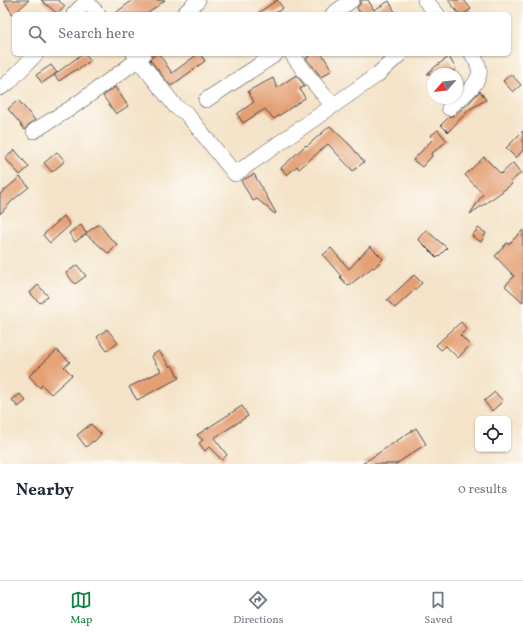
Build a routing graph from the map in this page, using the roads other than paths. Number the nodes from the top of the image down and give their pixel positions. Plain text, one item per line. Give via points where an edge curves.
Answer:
1 (86, 0) edge
2 (198, 0) edge
3 (352, 0) edge
4 (425, 0) edge
5 (76, 12) edge
6 (96, 12) edge
7 (186, 12) edge
8 (336, 12) edge
9 (435, 12) edge
10 (34, 56) edge
11 (139, 56) edge
12 (273, 56) edge
13 (293, 56) edge
14 (398, 56) edge
15 (473, 56) edge
16 (0, 88) edge
17 (206, 100) dead end
18 (332, 105) junction
19 (449, 108) dead end
20 (34, 131) dead end

1 - 5 street
1 - 6 street
2 - 7 street
3 - 8 street
4 - 9 street
10 - 16 street
11 - 18 street via 176,107 186,113 235,174
11 - 20 street via 71,108
12 - 17 street
13 - 18 street
14 - 18 street via 377,75
15 - 19 street via 479,74 474,84

